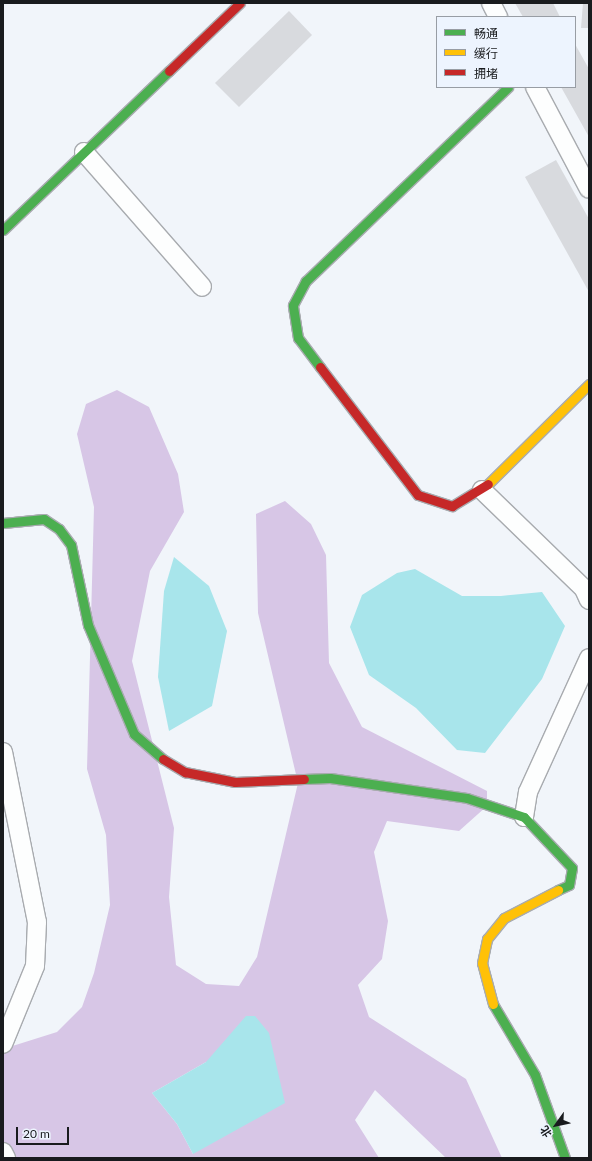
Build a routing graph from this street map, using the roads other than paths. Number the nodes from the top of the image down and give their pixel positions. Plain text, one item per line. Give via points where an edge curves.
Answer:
1 (240, 3) edge
2 (491, 3) edge
3 (498, 16) edge
4 (507, 88) edge
5 (536, 88) edge
6 (84, 152) junction
7 (589, 189) edge
8 (3, 230) edge
9 (202, 287) dead end
10 (589, 384) edge
11 (482, 490) junction
12 (3, 523) edge
13 (589, 600) edge
14 (589, 658) edge
15 (3, 752) edge
16 (524, 817) junction
17 (3, 1044) edge
18 (3, 1152) edge
19 (6, 1158) edge
20 (565, 1158) edge

1 - 6 street
2 - 3 street
4 - 11 street via 306,281 293,305 298,338 418,495 452,506
5 - 7 street
6 - 8 street
6 - 9 street
10 - 11 street
11 - 13 street via 584,589
12 - 16 street via 44,519 59,529 71,545 88,625 134,734 156,755 185,772 235,782 330,778 468,798
14 - 16 street via 528,792
15 - 17 street via 37,922 35,966
16 - 20 street via 572,868 569,885 504,918 487,939 482,963 493,1003 535,1075
18 - 19 street

